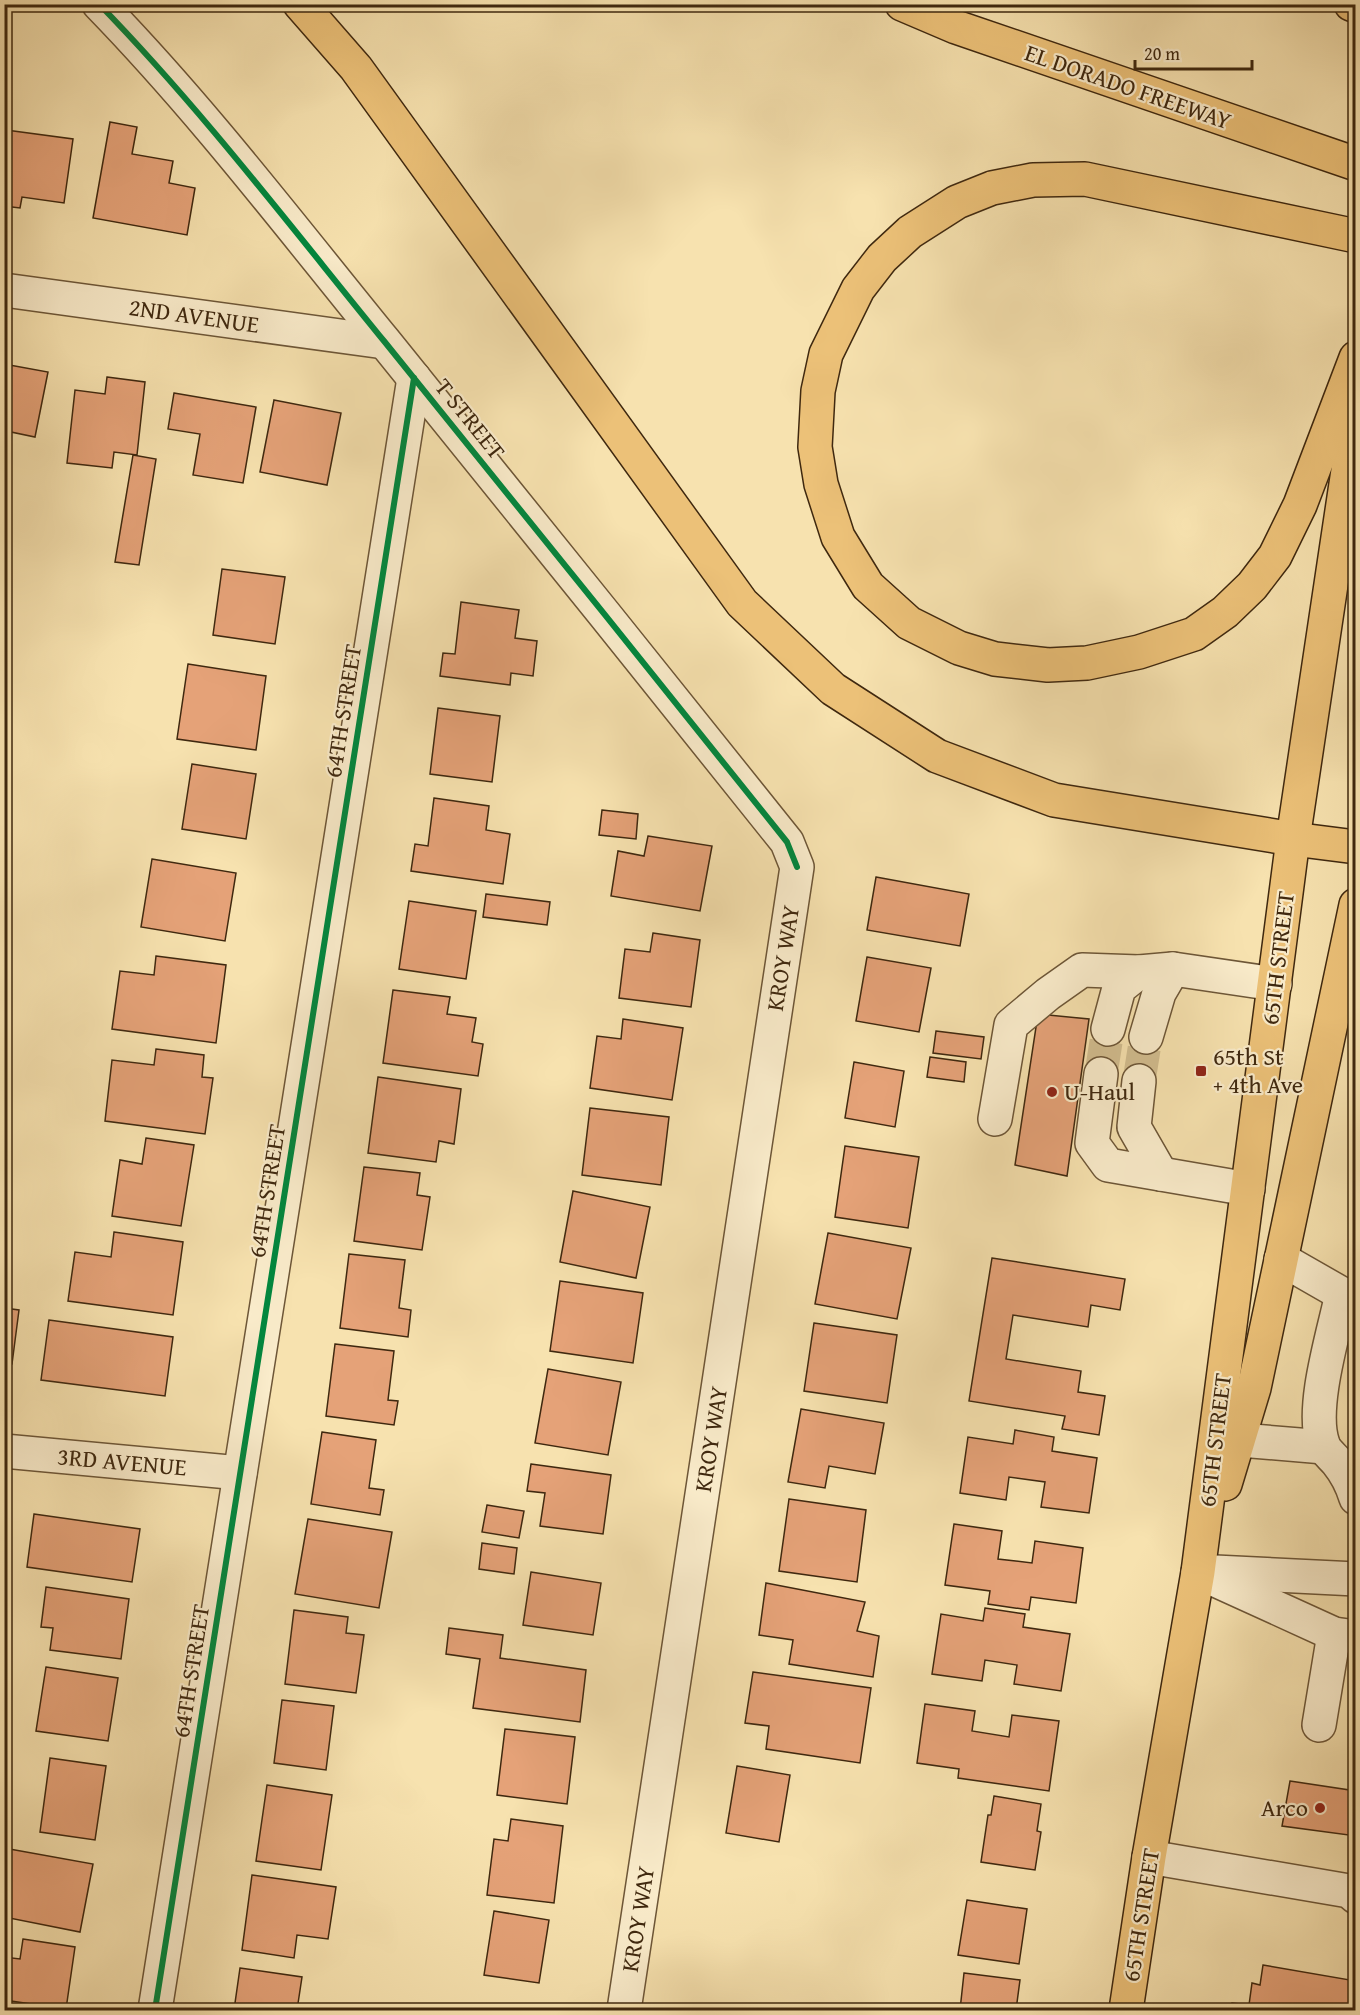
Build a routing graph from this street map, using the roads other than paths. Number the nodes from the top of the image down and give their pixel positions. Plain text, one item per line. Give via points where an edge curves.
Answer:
1 (99, 4) edge
2 (300, 4) edge
3 (902, 4) edge
4 (1351, 4) edge
5 (1356, 6) edge
6 (1356, 164) edge
7 (1356, 236) edge
8 (4, 290) edge
9 (384, 342) junction
10 (1356, 358) edge
11 (414, 378) junction
12 (1356, 417) edge
13 (1293, 839) junction
14 (1356, 847) edge
15 (796, 867) joint
16 (1356, 905) edge
17 (1173, 969) junction
18 (1139, 972) junction
19 (1275, 984) junction
20 (1108, 1029) tunnel mouth
21 (1146, 1037) tunnel mouth
22 (1101, 1074) tunnel mouth
23 (1139, 1081) tunnel mouth
24 (995, 1119) dead end
25 (1161, 1174) junction
26 (1248, 1189) junction
27 (1281, 1259) junction
28 (1349, 1298) edge
29 (1227, 1439) junction
30 (1324, 1447) junction
31 (4, 1451) edge
32 (240, 1473) junction
33 (1356, 1498) edge
34 (1354, 1569) edge
35 (1198, 1572) junction
36 (1345, 1636) edge
37 (1319, 1725) dead end
38 (1149, 1857) junction
39 (1356, 1897) edge
40 (155, 2010) edge
41 (624, 2010) edge
42 (1126, 2010) edge

1 - 9 street, T STREET via 223,142
2 - 13 main road via 356,68 742,603 833,689 937,756 1054,800
3 - 6 main road, EL DORADO FREEWAY via 956,27
4 - 5 main road
7 - 10 main road via 1084,179 1033,180 992,188 957,202 910,232 882,258 858,289 826,354 818,391 815,447 821,484 838,537 868,586 909,623 959,648 995,659 1048,665 1087,663 1139,652 1194,634 1225,612 1275,556 1300,505
8 - 9 street, 2ND AVENUE
9 - 11 street, T STREET
11 - 15 street, T STREET via 787,842
11 - 32 street, 64TH STREET
12 - 13 main road, 65TH STREET
13 - 14 main road
13 - 19 main road, 65TH STREET
15 - 41 street, KROY WAY
16 - 27 main road, 65TH STREET
17 - 18 street
17 - 19 street
17 - 21 street via 1158,993
18 - 20 street via 1119,988
18 - 24 street via 1082,970 1011,1025
19 - 26 main road, 65TH STREET
22 - 25 street via 1092,1143 1108,1165
23 - 25 street via 1134,1127
25 - 26 street
26 - 29 main road, 65TH STREET
27 - 28 street
27 - 29 main road, 65TH STREET via 1254,1388
28 - 30 street via 1320,1395 1318,1430
29 - 30 street
29 - 35 main road, 65TH STREET
30 - 33 street via 1352,1484
31 - 32 street, 3RD AVENUE
32 - 40 street, 64TH STREET
34 - 35 street
35 - 36 street
35 - 38 main road, 65TH STREET
36 - 37 street
38 - 39 street via 1349,1891
38 - 42 main road, 65TH STREET

